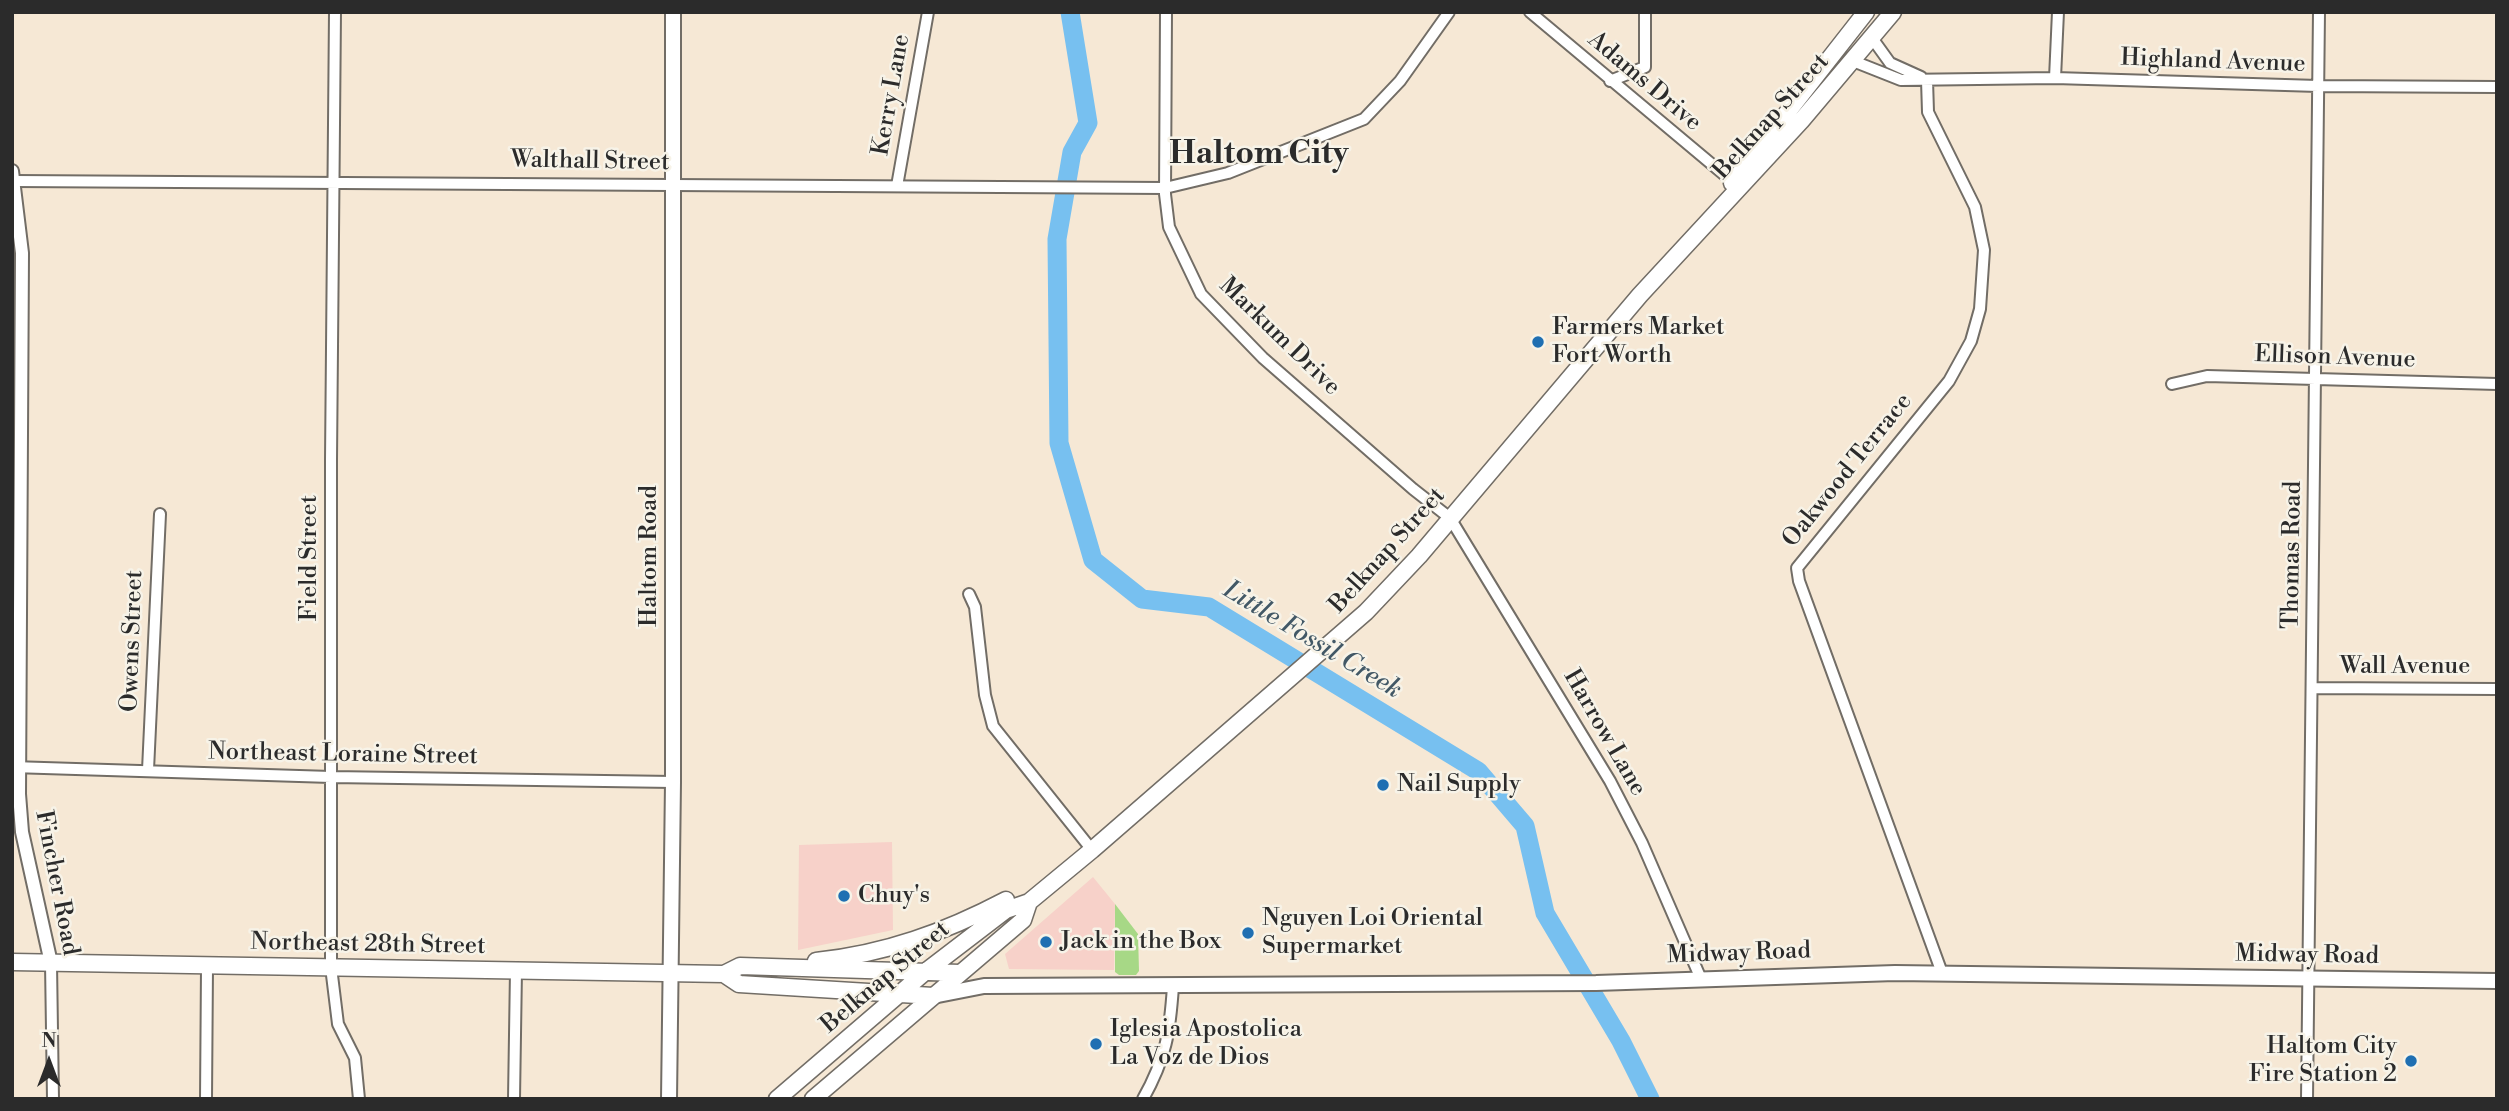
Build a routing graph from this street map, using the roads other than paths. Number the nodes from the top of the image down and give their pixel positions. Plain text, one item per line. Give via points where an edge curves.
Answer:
1 (335, 12) edge
2 (673, 12) edge
3 (928, 12) edge
4 (1166, 12) edge
5 (1449, 12) edge
6 (1530, 12) edge
7 (1645, 12) edge
8 (1866, 12) edge
9 (1893, 12) edge
10 (2058, 12) edge
11 (2319, 12) edge
12 (1872, 38) junction
13 (1853, 61) junction
14 (2055, 78) junction
15 (1610, 80) junction
16 (1927, 80) junction
17 (2318, 86) junction
18 (2497, 87) edge
19 (13, 176) edge
20 (1732, 182) junction
21 (334, 184) junction
22 (671, 184) junction
23 (897, 186) junction
24 (1165, 188) junction
25 (1681, 249) junction
26 (17, 253) edge
27 (2316, 380) junction
28 (2172, 384) dead end
29 (2497, 384) edge
30 (16, 385) edge
31 (160, 514) dead end
32 (16, 518) edge
33 (1450, 518) junction
34 (969, 594) dead end
35 (2312, 688) junction
36 (2497, 689) edge
37 (15, 767) edge
38 (148, 770) junction
39 (331, 777) junction
40 (673, 782) junction
41 (1093, 850) junction
42 (1063, 874) junction
43 (1029, 902) junction
44 (12, 962) edge
45 (51, 963) junction
46 (207, 967) junction
47 (331, 967) junction
48 (757, 967) junction
49 (516, 970) junction
50 (834, 970) junction
51 (671, 971) junction
52 (925, 972) junction
53 (960, 973) junction
54 (1942, 973) junction
55 (724, 974) junction
56 (2306, 978) junction
57 (1701, 979) junction
58 (2497, 981) edge
59 (984, 986) junction
60 (1173, 986) junction
61 (832, 990) junction
62 (850, 991) junction
63 (900, 994) junction
64 (933, 996) junction
65 (872, 1018) junction
66 (53, 1099) edge
67 (206, 1099) edge
68 (359, 1099) edge
69 (514, 1099) edge
70 (669, 1099) edge
71 (777, 1099) edge
72 (813, 1099) edge
73 (1143, 1099) edge
74 (2307, 1099) edge

1 - 21 street, Field Street
2 - 22 main road, Haltom Road
3 - 23 street, Kerry Lane
4 - 24 street, Markum Drive
5 - 24 street, Walthall Street via 1400,81 1364,119 1228,173
6 - 15 street, Adams Drive
7 - 15 street via 1645,67
8 - 20 main road, Belknap Street
9 - 12 main road, Belknap Street
10 - 14 street
11 - 17 street, Thomas Road
12 - 13 main road, Belknap Street
12 - 16 street via 1890,63
13 - 16 street via 1901,80
13 - 25 main road, Belknap Street
14 - 16 street, Highland Avenue
14 - 17 street, Highland Avenue
15 - 20 street, Adams Drive
16 - 54 street, Oakwood Terrace via 1928,113 1975,207 1984,250 1980,309 1971,341 1949,381 1797,568 1847,719
17 - 18 street, Highland Avenue
17 - 27 street, Thomas Road
19 - 21 street, Walthall Street
19 - 26 street, Fincher Road
20 - 25 main road, Belknap Street
21 - 22 street, Walthall Street
21 - 39 street, Field Street
22 - 23 street, Walthall Street
22 - 40 main road, Haltom Road
23 - 24 street, Walthall Street
24 - 33 street, Markum Drive via 1169,227 1201,294 1263,358
25 - 33 main road, Belknap Street
26 - 30 street, Fincher Road
27 - 28 street, Ellison Avenue via 2207,376
27 - 29 street, Ellison Avenue
27 - 35 street, Thomas Road
30 - 32 street, Fincher Road
31 - 38 street, Owens Street
32 - 37 street, Fincher Road
33 - 41 main road, Belknap Street via 1330,646
33 - 57 street, Harrow Lane via 1609,781 1642,843
34 - 41 street via 975,607 993,726
35 - 36 street, Wall Avenue
35 - 56 street, Thomas Road
37 - 38 street, Northeast Loraine Street
37 - 45 street, Fincher Road via 22,832
38 - 39 street, Northeast Loraine Street
39 - 40 street, Northeast Loraine Street
39 - 47 street, Field Street
40 - 51 main road, Haltom Road
41 - 42 main road, Belknap Street
42 - 43 main road, Belknap Street
42 - 48 main road via 904,944 844,958
43 - 52 main road, Belknap Street via 1006,909
43 - 53 main road, Belknap Street via 1023,920
44 - 45 main road, Northeast 28th Street
45 - 46 main road, Northeast 28th Street
45 - 66 street, Fincher Road
46 - 47 main road, Northeast 28th Street
46 - 67 street
47 - 49 main road, Northeast 28th Street
47 - 68 street, Field Street via 338,1024 355,1058
48 - 50 main road, Northeast 28th Street
48 - 55 main road, Northeast 28th Street via 740,966
49 - 51 main road, Northeast 28th Street
49 - 69 street
50 - 52 main road, Northeast 28th Street
50 - 61 main road
51 - 55 main road, Northeast 28th Street
51 - 70 main road, Haltom Road
52 - 53 main road, Northeast 28th Street
52 - 63 main road, Belknap Street
53 - 59 main road, Midway Road
53 - 64 main road, Belknap Street
54 - 56 main road, Midway Road
54 - 57 main road, Midway Road
55 - 61 main road, Northeast 28th Street via 739,984
56 - 58 main road, Midway Road
56 - 74 street, Thomas Road
57 - 60 main road, Midway Road
59 - 60 main road, Midway Road
59 - 64 main road, Midway Road
60 - 73 street via 1167,1045
61 - 62 main road, Northeast 28th Street
62 - 63 main road, Northeast 28th Street
62 - 65 main road via 872,1000
63 - 64 main road, Northeast 28th Street
63 - 65 main road, Belknap Street
64 - 72 main road, Belknap Street
65 - 71 main road, Belknap Street

